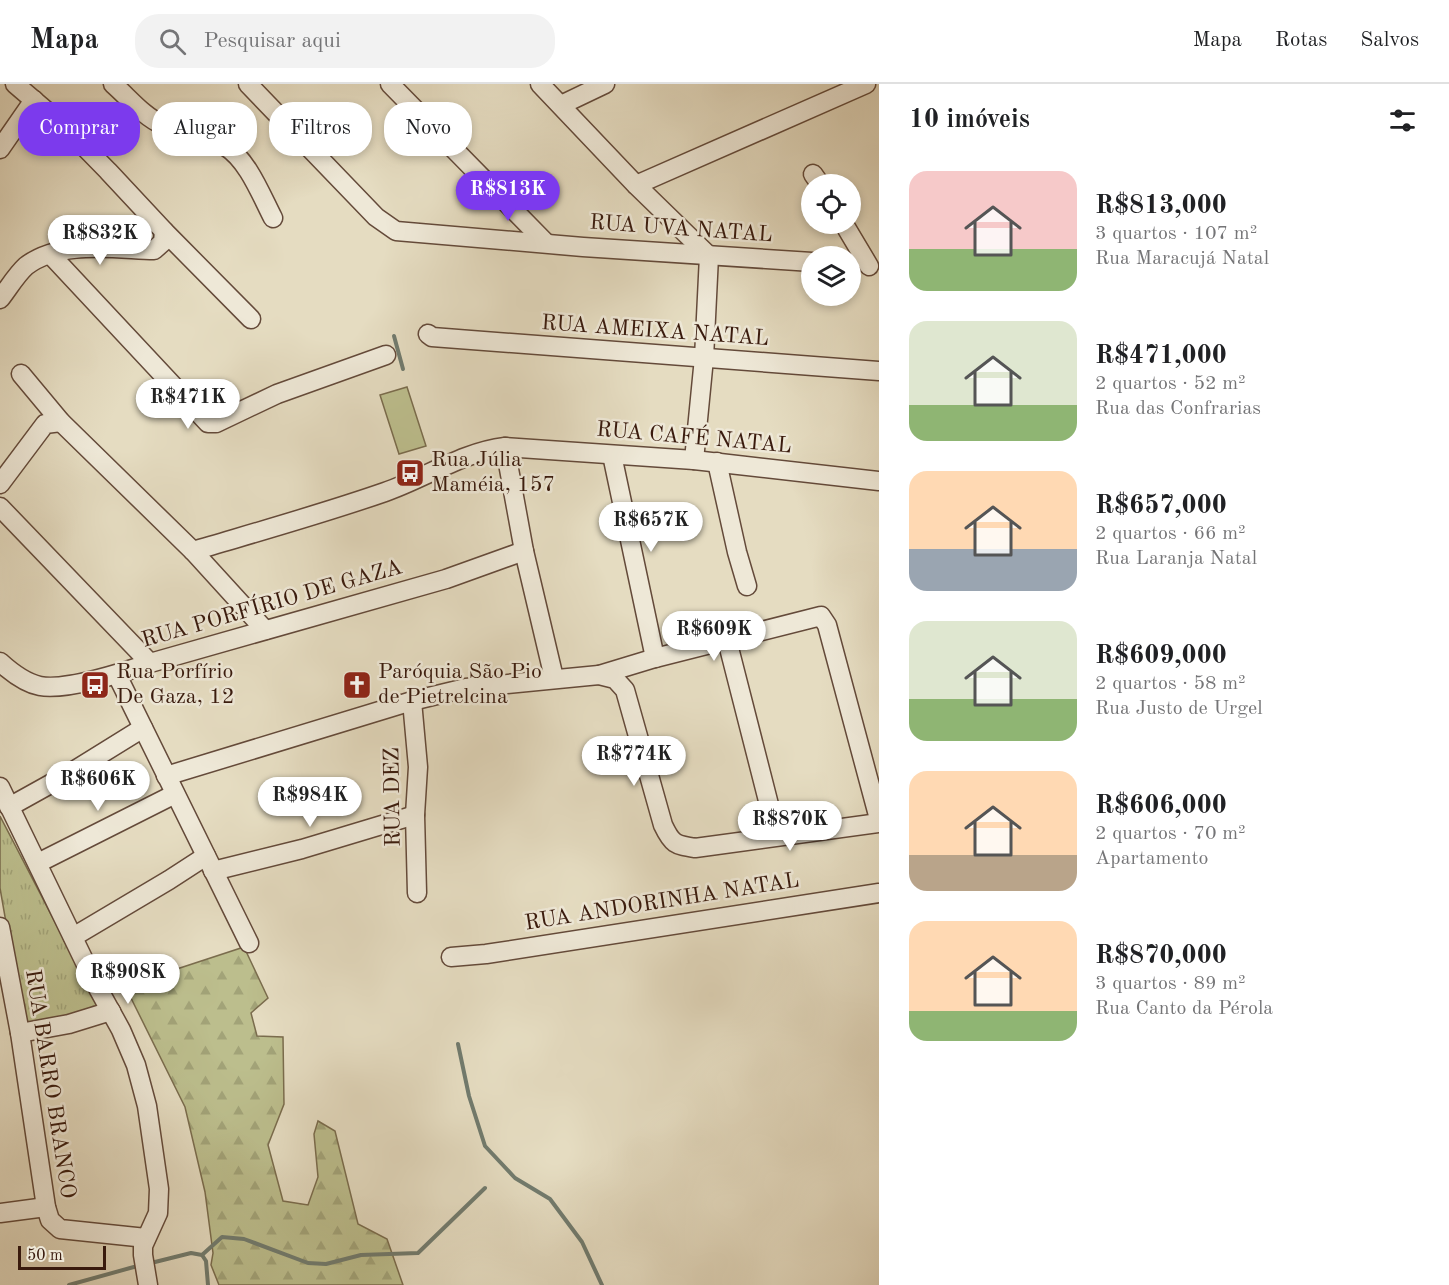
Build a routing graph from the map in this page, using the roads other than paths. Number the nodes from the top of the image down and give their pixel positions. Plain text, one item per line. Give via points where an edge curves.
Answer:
1 (115, 84) edge
2 (248, 84) edge
3 (390, 84) edge
4 (540, 84) edge
5 (605, 84) edge
6 (866, 84) edge
7 (24, 91) edge
8 (0, 93) edge
9 (561, 105) junction
10 (0, 149) edge
11 (636, 186) junction
12 (273, 218) dead end
13 (164, 231) junction
14 (849, 234) edge
15 (546, 243) junction
16 (51, 255) junction
17 (709, 256) junction
18 (801, 261) edge
19 (866, 266) edge
20 (0, 299) edge
21 (251, 319) dead end
22 (428, 334) dead end
23 (386, 355) dead end
24 (704, 358) junction
25 (879, 371) edge
26 (21, 374) dead end
27 (61, 422) junction
28 (505, 447) junction
29 (612, 455) junction
30 (694, 460) junction
31 (717, 462) junction
32 (879, 481) edge
33 (0, 484) edge
34 (0, 507) edge
35 (193, 551) junction
36 (524, 551) junction
37 (747, 586) dead end
38 (243, 608) junction
39 (265, 630) junction
40 (234, 639) junction
41 (726, 640) junction
42 (655, 658) junction
43 (0, 662) edge
44 (150, 663) junction
45 (117, 675) junction
46 (599, 675) junction
47 (554, 678) junction
48 (412, 701) junction
49 (143, 728) junction
50 (166, 776) junction
51 (0, 787) edge
52 (175, 794) junction
53 (9, 807) junction
54 (415, 815) junction
55 (879, 821) edge
56 (777, 836) junction
57 (38, 863) junction
58 (210, 864) junction
59 (417, 893) dead end
60 (879, 893) edge
61 (0, 927) edge
62 (73, 937) junction
63 (249, 943) dead end
64 (451, 957) dead end
65 (111, 1011) junction
66 (20, 1032) junction
67 (46, 1207) junction
68 (0, 1213) edge
69 (145, 1247) junction
70 (148, 1285) edge

1 - 12 street via 139,109 161,124 226,146 242,162
2 - 15 street, RUA UVA NATAL via 375,217 396,231
3 - 15 street
4 - 9 street
5 - 9 street
6 - 11 street
7 - 8 street
7 - 10 street
7 - 13 street via 64,126
9 - 11 street
11 - 17 street
13 - 16 street via 163,242 154,250 86,247
13 - 21 street
14 - 19 street
15 - 17 street, RUA UVA NATAL
16 - 20 street via 27,266
16 - 23 street via 208,423
17 - 18 street, RUA UVA NATAL
17 - 24 street
22 - 24 street, RUA AMEIXA NATAL
24 - 25 street, RUA AMEIXA NATAL
24 - 30 street
26 - 27 street
27 - 33 street via 45,424
27 - 35 street
28 - 29 street, RUA CAFÉ NATAL
28 - 35 street, RUA CAFÉ NATAL via 478,452 383,493
28 - 36 street
29 - 30 street, RUA CAFÉ NATAL
29 - 42 street
30 - 31 street, RUA CAFÉ NATAL
31 - 32 street, RUA CAFÉ NATAL
31 - 37 street
34 - 44 street
35 - 38 street
36 - 39 street, RUA PORFÍRIO DE GAZA via 446,579
36 - 47 street
38 - 39 street
38 - 40 street via 244,625
39 - 40 street, RUA PORFÍRIO DE GAZA
40 - 44 street, RUA PORFÍRIO DE GAZA
41 - 42 street
41 - 55 street via 818,616 823,618
41 - 56 street
42 - 46 street
43 - 45 street, RUA PORFÍRIO DE GAZA via 24,681 50,687
44 - 45 street, RUA PORFÍRIO DE GAZA
45 - 49 street
46 - 47 street
46 - 56 street via 615,680 625,690 670,839 695,848
47 - 48 street via 466,688
48 - 50 street
48 - 54 street, RUA DEZ via 418,767
49 - 50 street
49 - 53 street
50 - 52 street
51 - 53 street
52 - 57 street
52 - 58 street
53 - 57 street
54 - 58 street via 302,849
54 - 59 street, RUA DEZ
55 - 56 street
57 - 62 street
58 - 62 street via 169,880
58 - 63 street
60 - 64 street, RUA ANDORINHA NATAL
61 - 66 street, RUA BARRO BRANCO
62 - 65 street
65 - 66 street via 69,1024
65 - 69 street via 136,1065 147,1106 159,1189 158,1213
66 - 67 street, RUA BARRO BRANCO
67 - 68 street
67 - 69 street, RUA BARRO BRANCO via 50,1220 60,1229
69 - 70 street

